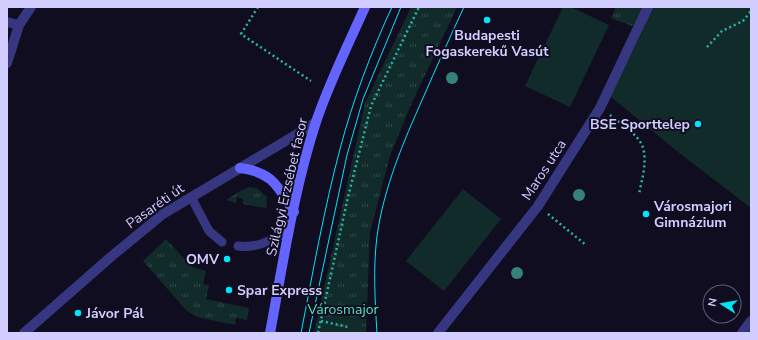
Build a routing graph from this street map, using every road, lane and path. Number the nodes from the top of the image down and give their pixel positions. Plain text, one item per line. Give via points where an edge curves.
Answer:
1 (31, 7) edge
2 (258, 7) edge
3 (365, 7) edge
4 (419, 7) edge
5 (648, 7) edge
6 (751, 11) edge
7 (7, 22) edge
8 (19, 25) junction
9 (707, 47) dead end
10 (7, 64) edge
11 (311, 81) dead end
12 (600, 108) junction
13 (316, 122) junction
14 (240, 168) junction
15 (639, 194) dead end
16 (191, 197) junction
17 (538, 206) junction
18 (294, 212) junction
19 (290, 230) junction
20 (222, 242) dead end
21 (586, 245) dead end
22 (238, 246) dead end
23 (320, 321) junction
24 (751, 321) edge
25 (348, 327) dead end
26 (24, 333) edge
27 (270, 333) edge
28 (318, 333) edge
29 (438, 333) edge
30 (742, 333) edge

1 - 8 street
2 - 11 path via 241,34
3 - 13 main road, Szilágyi Erzsébet fasor
4 - 23 path via 371,106
5 - 12 street, Maros utca
6 - 9 path via 743,21 722,32
7 - 8 street
8 - 10 street
12 - 15 path via 641,143 644,168
12 - 17 street, Maros utca
13 - 14 street, Pasaréti út
13 - 18 main road, Szilágyi Erzsébet fasor
14 - 16 street, Pasaréti út
14 - 18 main road via 266,175 276,184
16 - 20 lane via 209,231
16 - 26 street, Pasaréti út via 163,214 118,250
17 - 21 path
17 - 29 street, Maros utca
18 - 19 main road, Szilágyi Erzsébet fasor
19 - 22 lane via 266,243
19 - 27 main road, Szilágyi Erzsébet fasor
23 - 25 path
23 - 28 path
24 - 30 street

